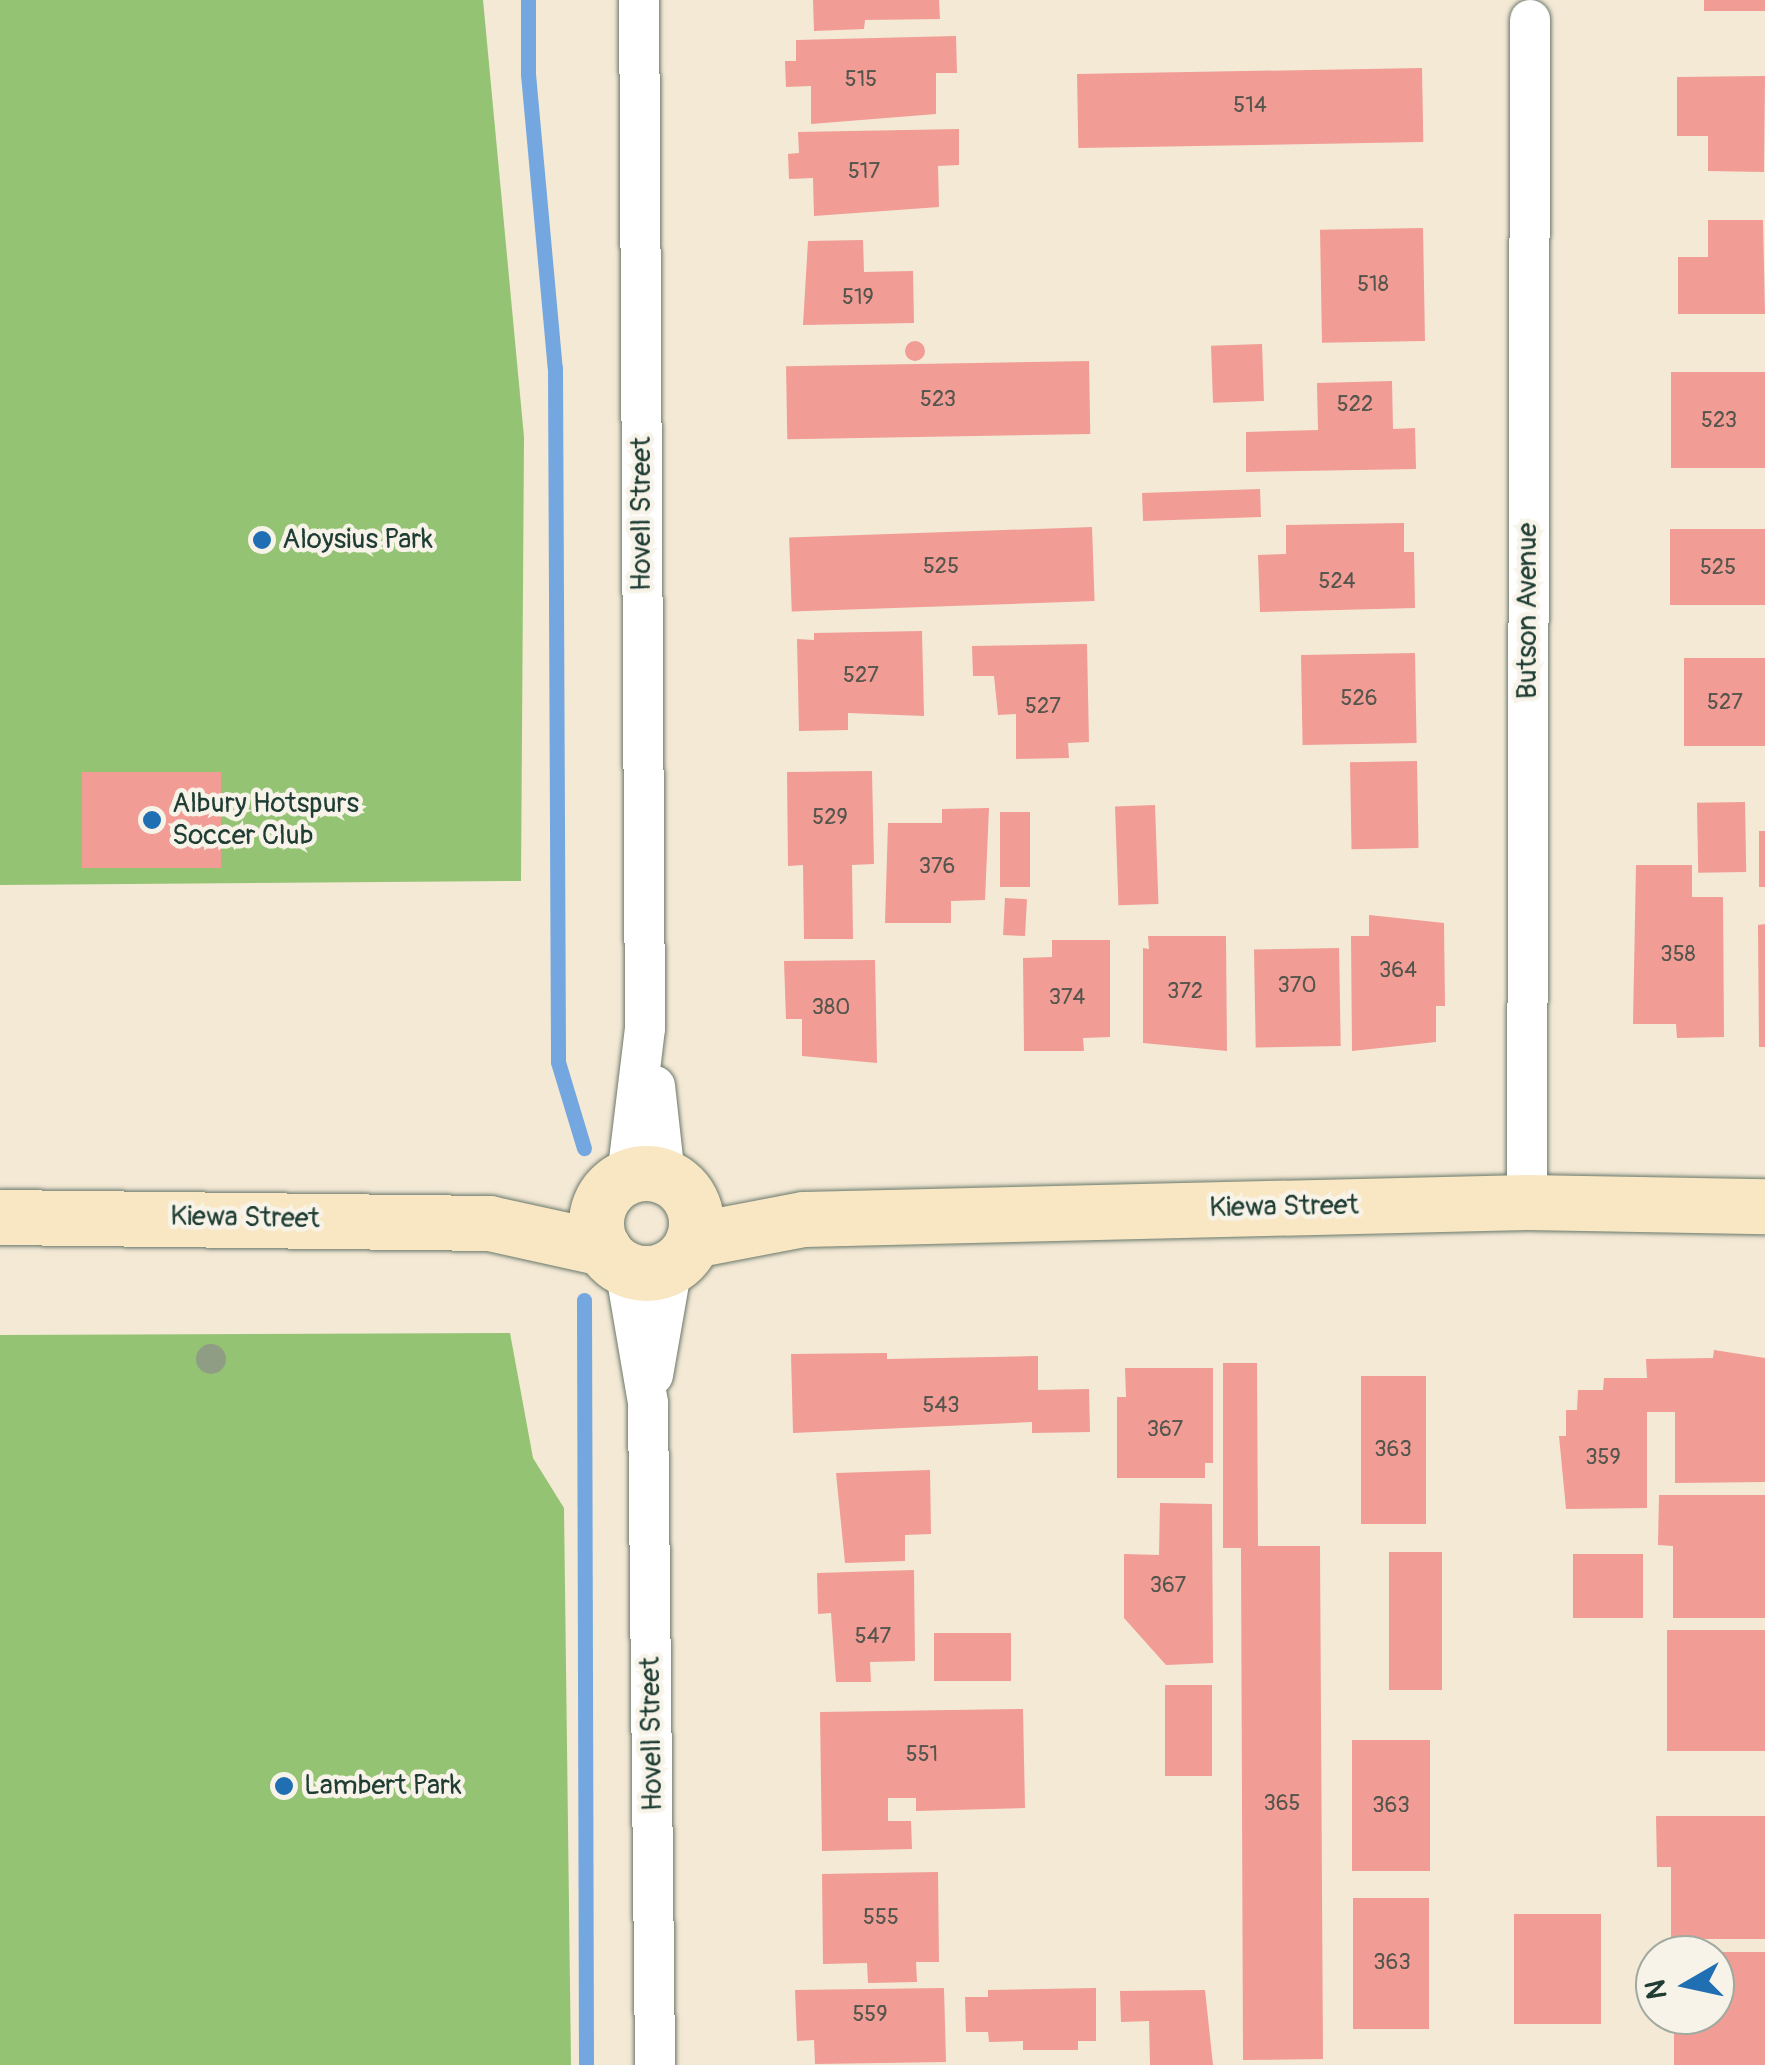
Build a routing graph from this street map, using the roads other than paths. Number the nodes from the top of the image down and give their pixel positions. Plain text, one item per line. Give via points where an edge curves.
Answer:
1 (639, 0) edge
2 (1530, 20) dead end
3 (1527, 1202) junction
4 (1765, 1206) edge
5 (0, 1217) edge
6 (647, 1220) junction
7 (655, 2065) edge

1 - 6 street, Hovell Street
2 - 3 street, Butson Avenue
3 - 4 street, Kiewa Street
3 - 6 street, Kiewa Street
5 - 6 street, Kiewa Street
6 - 7 street, Hovell Street

